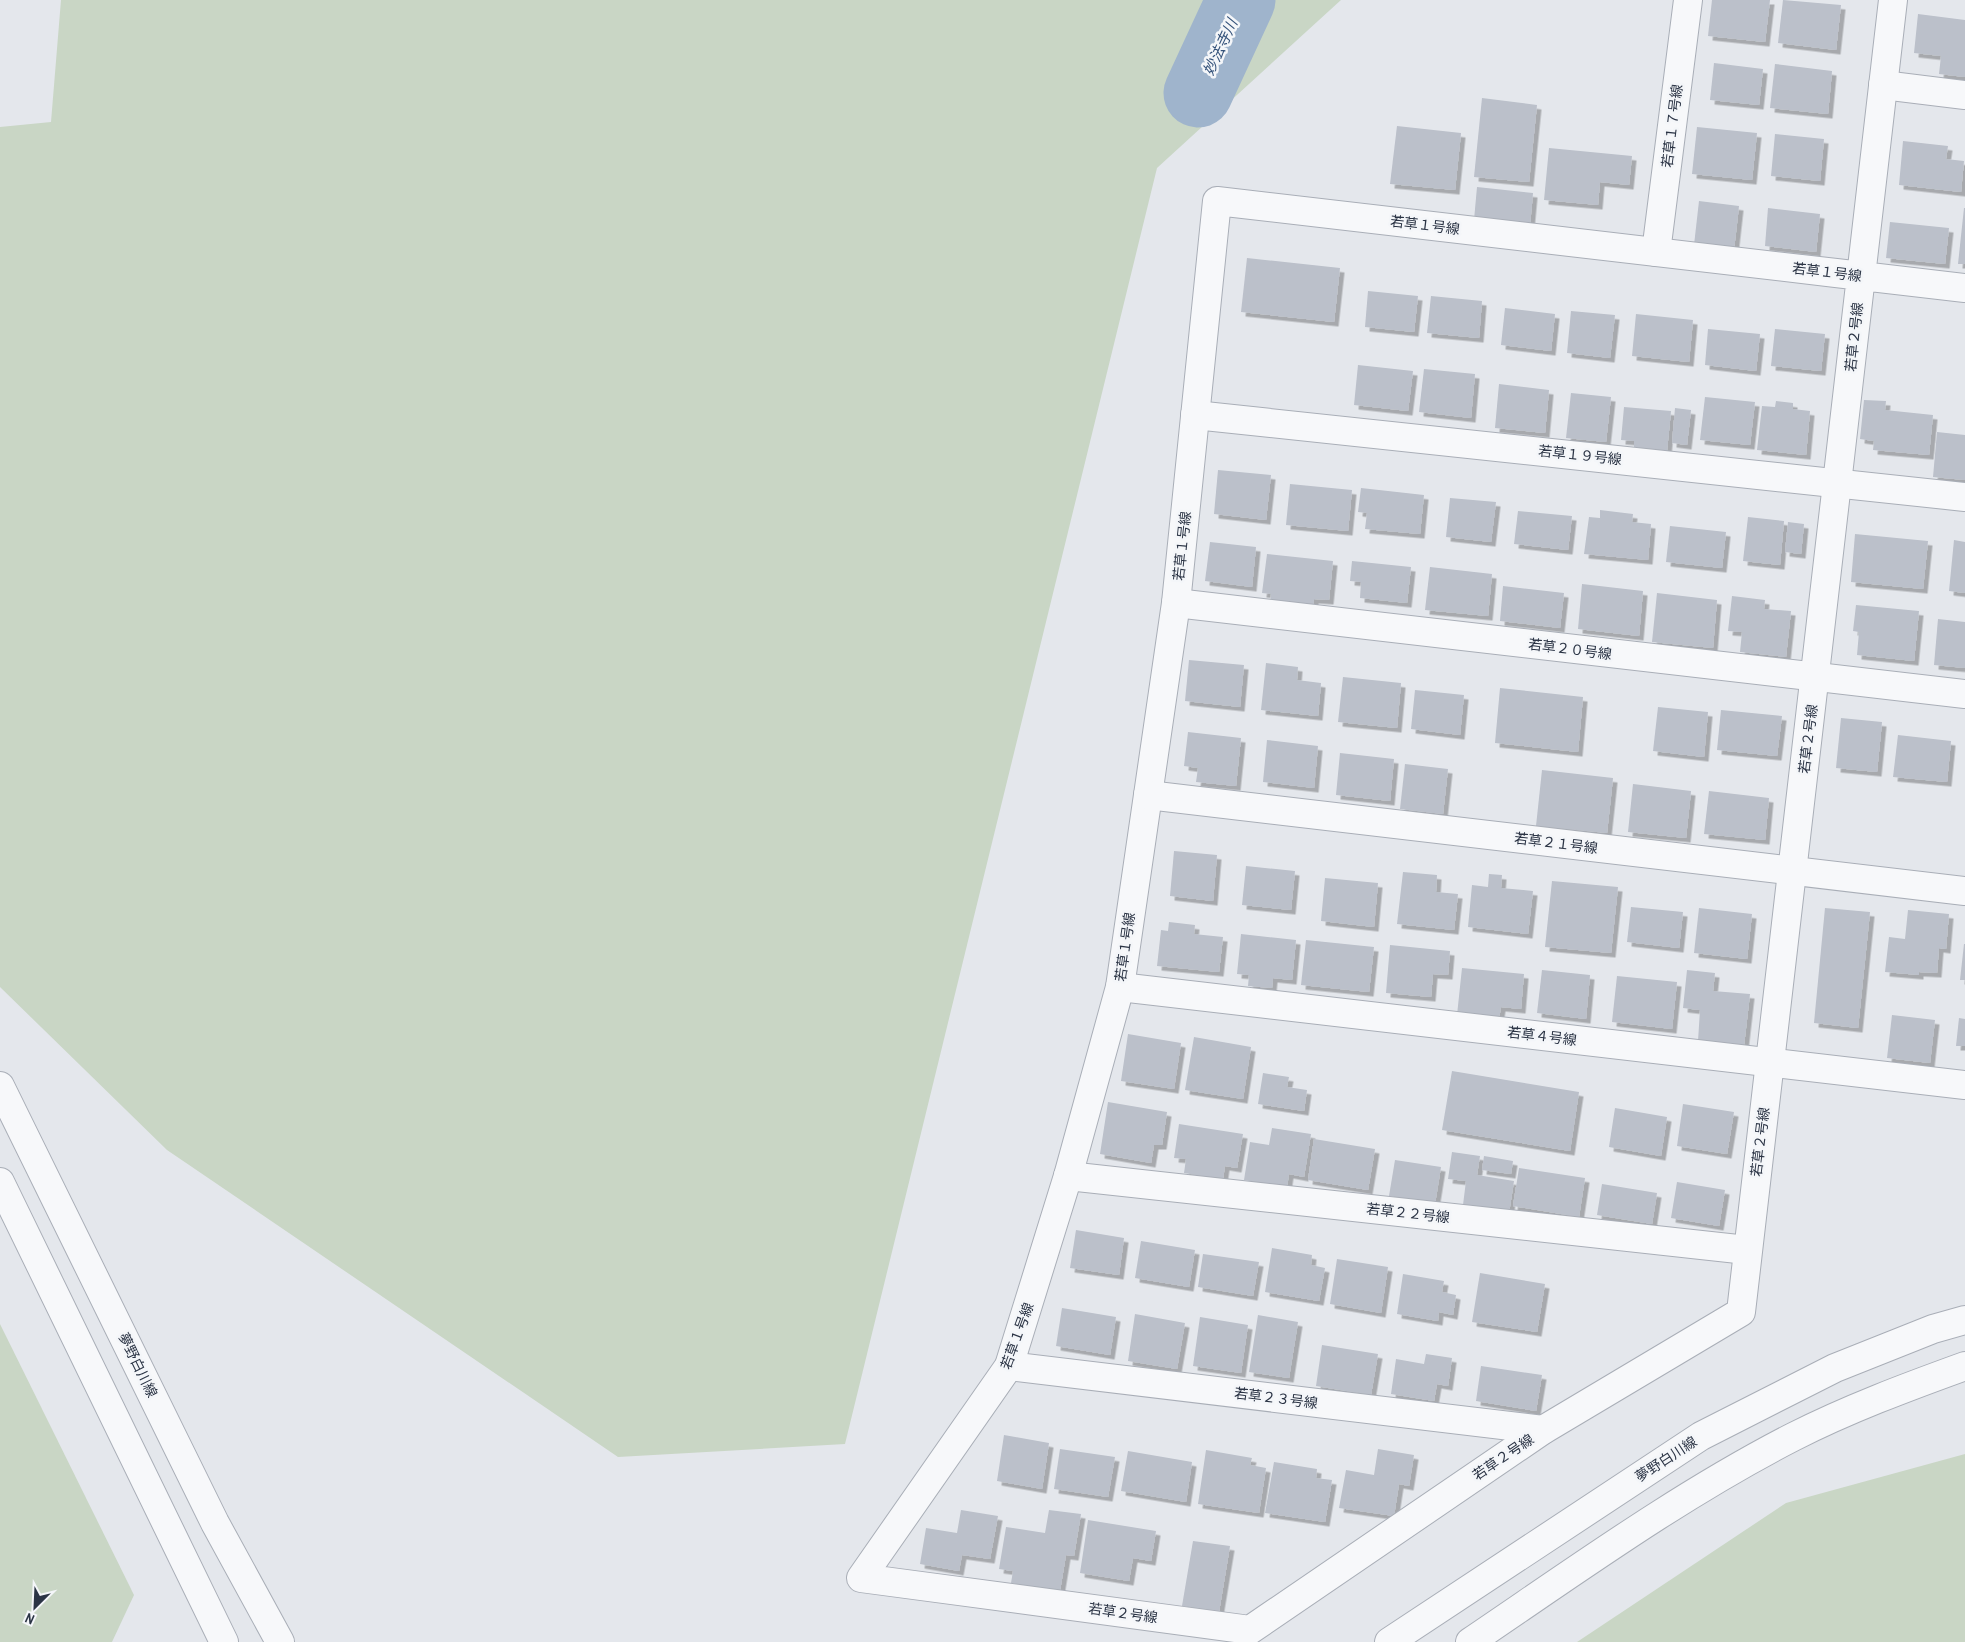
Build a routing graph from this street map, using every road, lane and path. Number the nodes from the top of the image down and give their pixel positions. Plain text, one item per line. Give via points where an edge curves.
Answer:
1 (1688, 0) edge
2 (1893, 0) edge
3 (1883, 85) junction
4 (1965, 95) edge
5 (1656, 252) junction
6 (1860, 276) junction
7 (1965, 288) edge
8 (1195, 415) junction
9 (1838, 482) junction
10 (1965, 497) edge
11 (1176, 603) junction
12 (1816, 678) junction
13 (1965, 694) edge
14 (1148, 795) junction
15 (1793, 871) junction
16 (1965, 891) edge
17 (1120, 987) junction
18 (1769, 1062) junction
19 (1965, 1085) edge
20 (0, 1086) edge
21 (1068, 1176) junction
22 (0, 1182) edge
23 (1747, 1250) junction
24 (1965, 1320) edge
25 (1010, 1366) junction
26 (1965, 1366) edge
27 (1543, 1430) junction
28 (861, 1578) joint
29 (224, 1642) edge
30 (280, 1642) edge
31 (1389, 1642) edge
32 (1470, 1642) edge

1 - 5 street, 若草１７号線
2 - 3 street, 若草２号線
3 - 4 street
3 - 6 street, 若草２号線
5 - 6 street, 若草１号線
5 - 8 street, 若草１号線 via 1217,201
6 - 7 street, 若草１号線
6 - 9 street, 若草２号線
8 - 9 street, 若草１９号線
8 - 11 street, 若草１号線
9 - 10 street, 若草１９号線
9 - 12 street, 若草２号線
11 - 12 street, 若草２０号線
11 - 14 street, 若草１号線
12 - 13 street, 若草２０号線
12 - 15 street, 若草２号線
14 - 15 street, 若草２１号線
14 - 17 street, 若草１号線
15 - 16 street, 若草２１号線
15 - 18 street, 若草２号線
17 - 18 street, 若草４号線
17 - 21 street, 若草１号線
18 - 19 street, 若草４号線
18 - 23 street, 若草２号線
20 - 30 street, 夢野白川線 via 215,1523
21 - 23 street, 若草２２号線
21 - 25 street, 若草１号線
22 - 29 street
23 - 27 street, 若草２号線 via 1740,1312
24 - 31 street, 夢野白川線 via 1933,1329 1834,1368 1701,1436
25 - 27 street, 若草２３号線
25 - 28 street, 若草１号線
26 - 32 street via 1897,1390 1820,1425 1720,1477
27 - 28 street, 若草２号線 via 1250,1630

